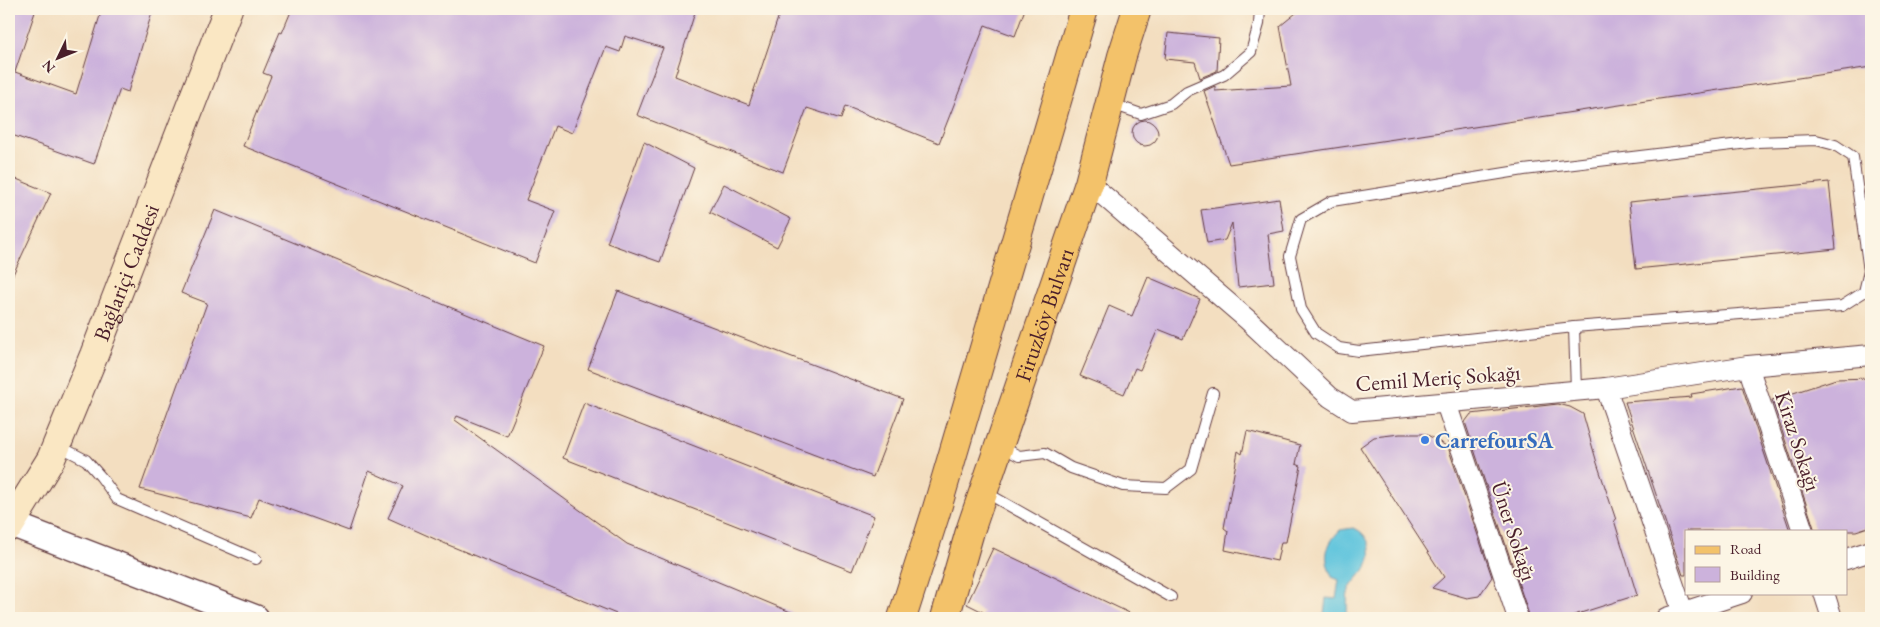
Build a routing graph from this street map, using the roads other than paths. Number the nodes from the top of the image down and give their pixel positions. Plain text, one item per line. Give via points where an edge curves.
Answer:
1 (228, 9) edge
2 (1084, 9) edge
3 (1118, 9) edge
4 (1137, 9) edge
5 (1260, 9) edge
6 (1122, 56) junction
7 (1110, 104) junction
8 (1089, 183) junction
9 (1574, 327) junction
10 (1871, 355) edge
11 (1748, 366) junction
12 (1606, 388) junction
13 (1576, 391) junction
14 (1214, 393) dead end
15 (1446, 403) junction
16 (57, 445) junction
17 (999, 446) junction
18 (984, 491) junction
19 (9, 525) edge
20 (1803, 530) edge
21 (1871, 551) edge
22 (1848, 558) edge
23 (256, 559) dead end
24 (1739, 594) edge
25 (1824, 594) edge
26 (1171, 597) dead end
27 (1678, 616) edge
28 (256, 618) edge
29 (902, 618) edge
30 (944, 618) edge
31 (1518, 618) edge
32 (1832, 618) edge

1 - 16 main road, Bağlariçi Caddesi
2 - 29 main road, Firuzköy Bulvarı
3 - 6 main road
4 - 6 main road, Firuzköy Bulvarı
5 - 7 lane via 1251,52 1224,76 1188,91 1171,104 1141,114
6 - 7 main road, Firuzköy Bulvarı
7 - 8 main road, Firuzköy Bulvarı
8 - 15 street, Cemil Meriç Sokağı via 1248,320 1330,397 1352,411
8 - 17 main road, Firuzköy Bulvarı
9 - 9 lane via 1359,351 1338,348 1316,333 1301,309 1290,256 1301,220 1332,201 1524,170 1757,142 1816,140 1835,145 1853,157 1869,271 1864,292 1842,306
9 - 13 lane
10 - 11 street, Cemil Meriç Sokağı
11 - 12 street, Cemil Meriç Sokağı
11 - 20 street, Kiraz Sokağı
12 - 13 street, Cemil Meriç Sokağı
12 - 27 street
13 - 15 street, Cemil Meriç Sokağı
14 - 17 lane via 1191,468 1166,488 1123,486 1071,468 1045,454 1020,456
15 - 31 street, Üner Sokağı
16 - 19 main road, Bağlariçi Caddesi
16 - 23 lane via 86,460 117,499
17 - 18 main road, Firuzköy Bulvarı
18 - 26 lane
18 - 30 main road, Firuzköy Bulvarı
19 - 28 street
21 - 22 street
24 - 27 street
25 - 32 street

